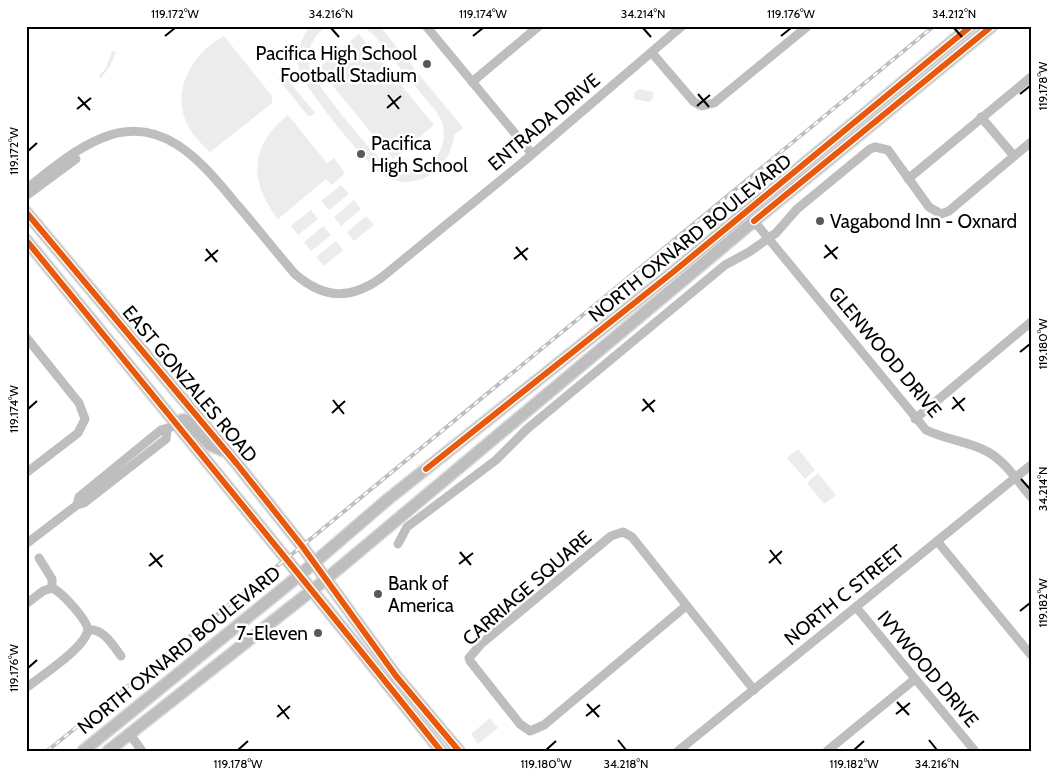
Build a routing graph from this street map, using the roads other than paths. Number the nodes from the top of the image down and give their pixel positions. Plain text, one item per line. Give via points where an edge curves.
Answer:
1 (426, 26) edge
2 (539, 26) edge
3 (682, 26) edge
4 (808, 26) edge
5 (971, 26) edge
6 (980, 26) edge
7 (992, 26) edge
8 (652, 53) junction
9 (914, 74) junction
10 (1031, 77) edge
11 (472, 82) junction
12 (981, 117) junction
13 (150, 133) junction
14 (1031, 142) edge
15 (532, 154) junction
16 (1014, 156) junction
17 (908, 178) junction
18 (26, 189) edge
19 (26, 196) edge
20 (763, 196) junction
21 (26, 212) edge
22 (754, 221) junction
23 (768, 238) junction
24 (26, 240) edge
25 (711, 240) junction
26 (1031, 322) edge
27 (26, 337) edge
28 (915, 419) junction
29 (171, 426) junction
30 (477, 430) junction
31 (138, 449) junction
32 (478, 451) junction
33 (228, 453) junction
34 (1031, 465) edge
35 (26, 473) edge
36 (1015, 478) junction
37 (108, 484) junction
38 (1031, 497) edge
39 (77, 504) junction
40 (937, 541) junction
41 (26, 544) edge
42 (398, 544) dead end
43 (38, 558) dead end
44 (314, 563) junction
45 (301, 574) junction
46 (325, 580) junction
47 (52, 588) junction
48 (313, 589) junction
49 (26, 604) edge
50 (686, 606) junction
51 (856, 607) junction
52 (88, 630) junction
53 (1031, 655) edge
54 (122, 656) dead end
55 (915, 679) junction
56 (26, 688) edge
57 (754, 690) junction
58 (142, 702) junction
59 (129, 733) junction
60 (449, 739) junction
61 (87, 747) edge
62 (440, 749) edge
63 (834, 749) edge
64 (108, 751) edge
65 (142, 751) edge
66 (459, 751) edge
67 (678, 751) edge
68 (975, 751) edge

1 - 11 street
2 - 11 street
3 - 8 street, ENTRADA DRIVE
4 - 8 street via 714,103 702,106 694,102
5 - 9 main road, NORTH OXNARD BOULEVARD
6 - 9 main road via 943,57
7 - 22 main road, NORTH OXNARD BOULEVARD
8 - 15 street, ENTRADA DRIVE
9 - 20 main road, NORTH OXNARD BOULEVARD
10 - 12 street
11 - 15 street
12 - 16 street
12 - 17 street
13 - 15 street, ENTRADA DRIVE via 181,145 193,154 295,274 308,286 334,294 358,291 381,278
13 - 18 street, ENTRADA DRIVE via 120,133 103,137 62,161
13 - 19 street via 108,141 86,152
14 - 16 street
16 - 17 street via 945,214 933,211
17 - 23 street via 894,156 882,147 870,149 803,204 782,228
20 - 22 main road via 762,207
20 - 25 main road, NORTH OXNARD BOULEVARD
21 - 33 main road, EAST GONZALES ROAD
22 - 23 street, GLENWOOD DRIVE
22 - 25 main road via 739,226 722,240
22 - 32 main road, NORTH OXNARD BOULEVARD
23 - 28 street, GLENWOOD DRIVE
23 - 42 street via 725,265 527,429 479,474 407,528
24 - 29 main road, EAST GONZALES ROAD
25 - 30 main road, NORTH OXNARD BOULEVARD
26 - 28 street
27 - 35 street via 79,403 85,419 78,433
28 - 36 street, GLENWOOD DRIVE via 938,436 988,452
29 - 31 street
29 - 33 main road via 186,420 210,445
29 - 37 street via 166,439
29 - 45 main road, EAST GONZALES ROAD
30 - 32 main road
30 - 44 main road, NORTH OXNARD BOULEVARD via 387,500
31 - 37 street via 138,453
31 - 39 street via 79,497
32 - 46 main road, NORTH OXNARD BOULEVARD
33 - 44 main road, EAST GONZALES ROAD
34 - 36 street, NORTH C STREET
36 - 38 street, GLENWOOD DRIVE
36 - 40 street, NORTH C STREET
37 - 39 street via 84,503
39 - 41 street
40 - 51 street, NORTH C STREET
40 - 53 street
43 - 47 street via 52,579
44 - 45 main road, NORTH OXNARD BOULEVARD
44 - 46 main road, EAST GONZALES ROAD
45 - 48 main road, EAST GONZALES ROAD
45 - 58 main road, NORTH OXNARD BOULEVARD
46 - 48 main road, NORTH OXNARD BOULEVARD
46 - 60 main road, EAST GONZALES ROAD via 396,676
47 - 49 street
47 - 52 street via 86,623
48 - 59 main road, NORTH OXNARD BOULEVARD
48 - 62 main road, EAST GONZALES ROAD
50 - 50 street, CARRIAGE SQUARE via 632,537 623,532 617,533 481,644 469,658 520,724 530,732
50 - 57 street, CARRIAGE SQUARE
51 - 55 street, IVYWOOD DRIVE
51 - 57 street, NORTH C STREET
52 - 54 street via 103,634
52 - 56 street via 85,639
55 - 63 street
55 - 68 street, IVYWOOD DRIVE
57 - 67 street, NORTH C STREET
58 - 59 main road via 139,717 128,728
58 - 61 main road, NORTH OXNARD BOULEVARD
59 - 61 main road via 101,746
59 - 64 main road, NORTH OXNARD BOULEVARD
59 - 65 street
60 - 62 main road
60 - 66 main road, EAST GONZALES ROAD

